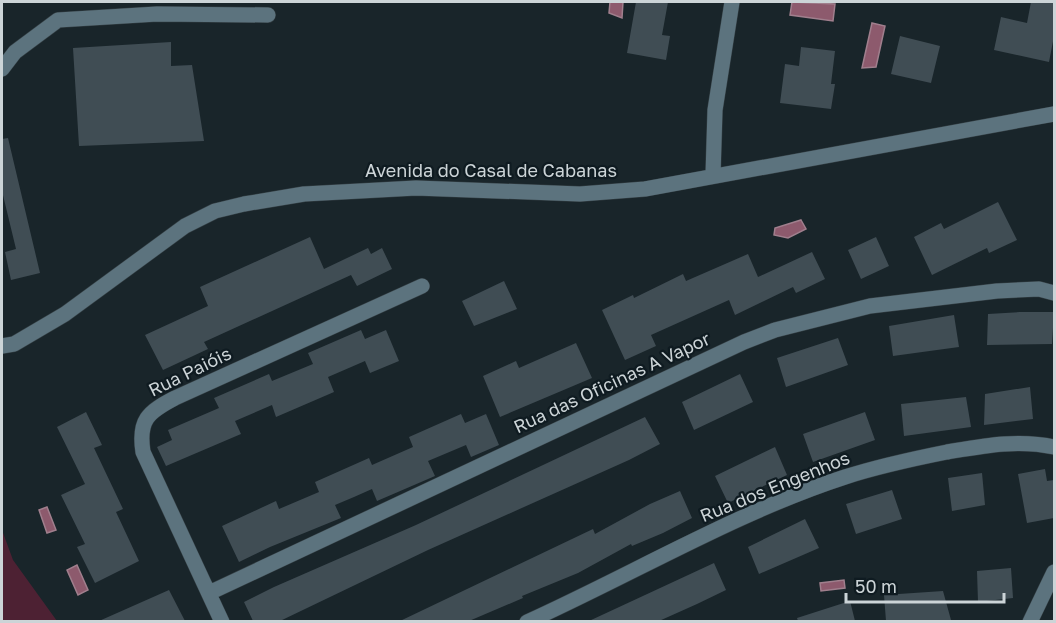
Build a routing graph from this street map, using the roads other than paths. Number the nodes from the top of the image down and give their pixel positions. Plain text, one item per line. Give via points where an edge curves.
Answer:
1 (732, 2) edge
2 (268, 15) dead end
3 (2, 69) edge
4 (1054, 114) edge
5 (713, 175) junction
6 (422, 286) dead end
7 (1054, 293) edge
8 (2, 346) edge
9 (1054, 447) edge
10 (1054, 572) edge
11 (209, 593) junction
12 (1054, 603) edge
13 (1032, 618) edge
14 (222, 621) edge
15 (526, 621) edge

1 - 5 street via 715,110
2 - 3 street via 157,14 58,20 15,52
4 - 5 street, Avenida do Casal de Cabanas
5 - 8 street, Avenida do Casal de Cabanas via 645,189 580,194 416,188 304,194 244,204 215,211 185,226 65,314 15,344
6 - 11 street, Rua Paióis via 149,413 141,439 143,452
7 - 11 street, Rua das Oficinas A Vapor via 1039,289 998,291 870,306 775,330
9 - 15 street, Rua dos Engenhos via 994,444 900,461 844,478 744,518
10 - 13 street
11 - 14 street, Rua Paióis
12 - 13 street

